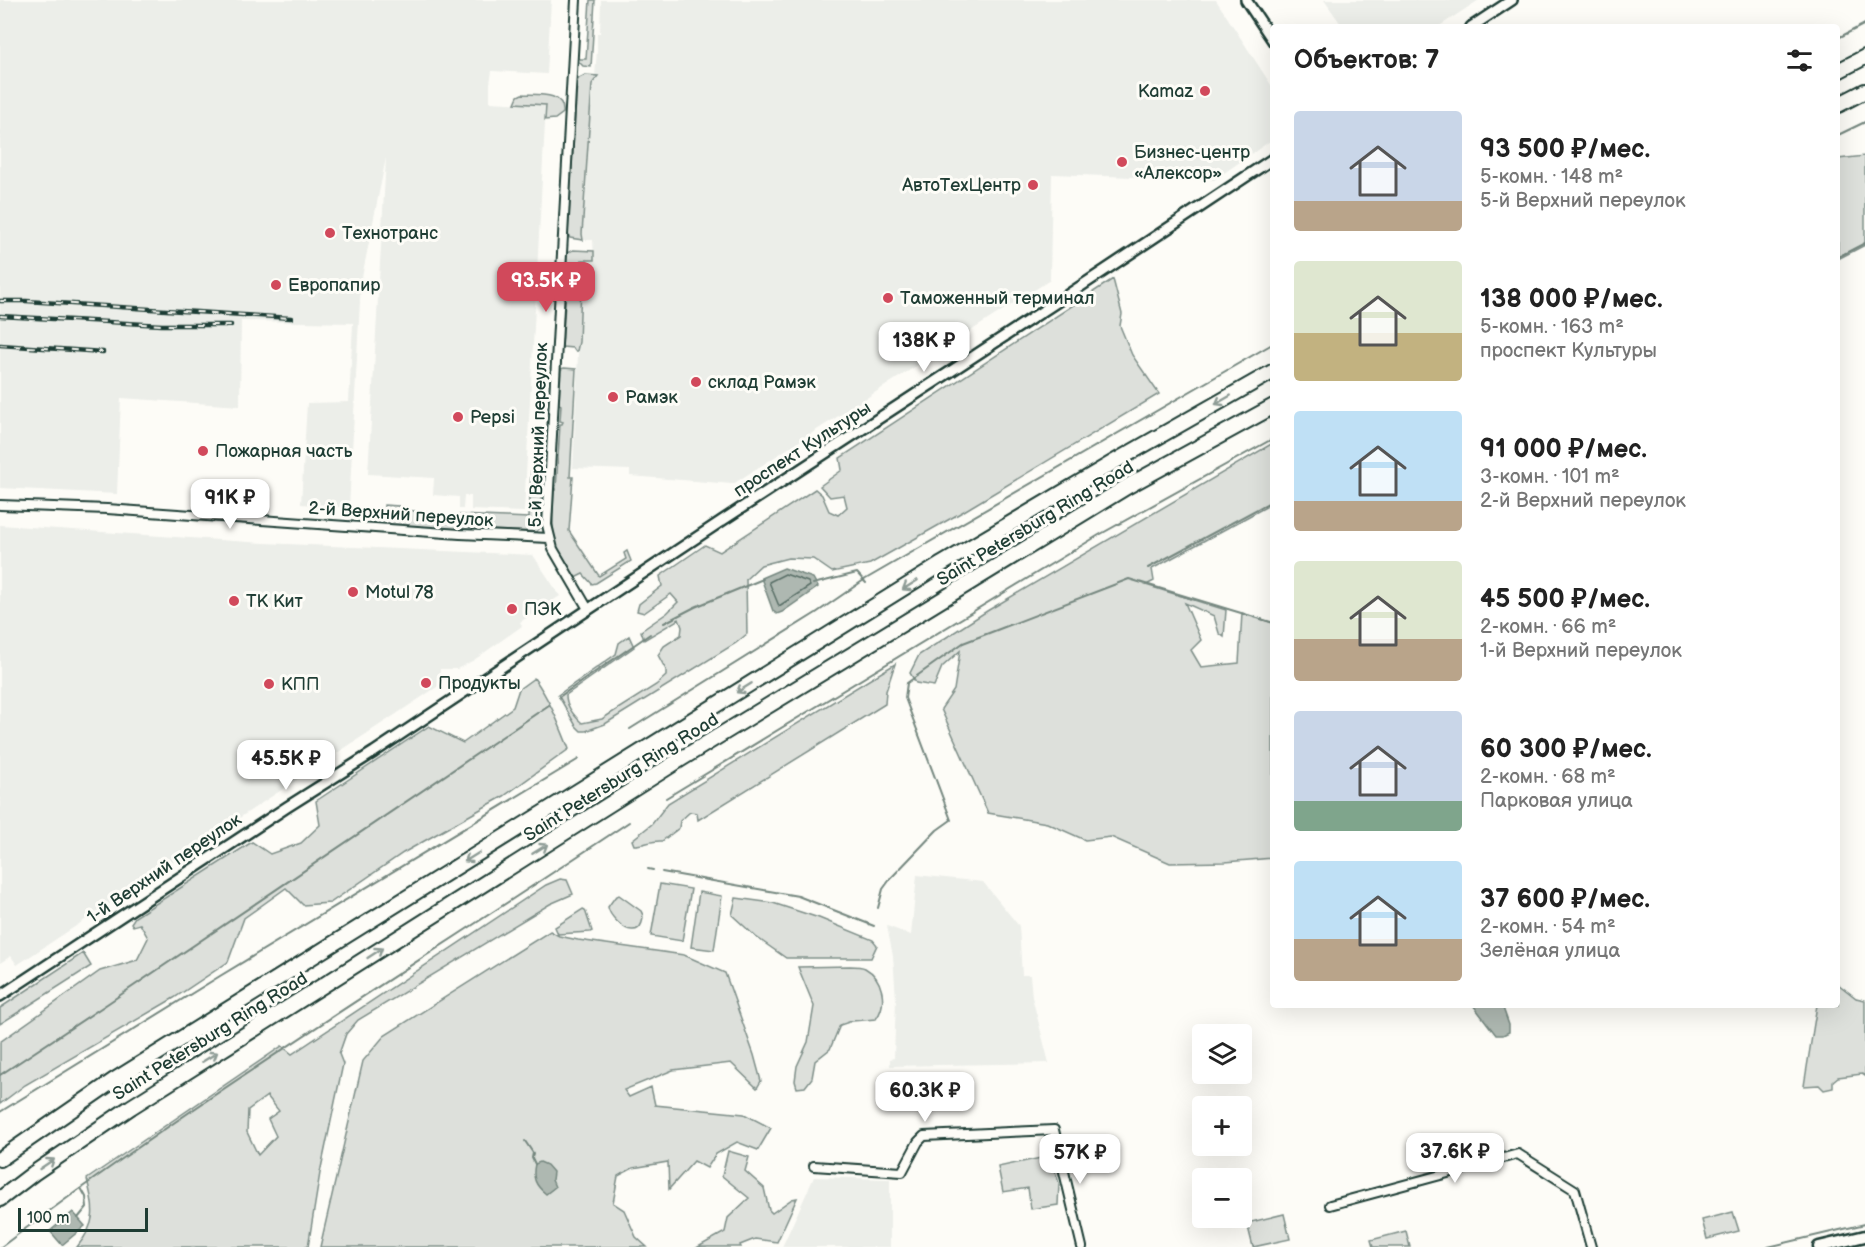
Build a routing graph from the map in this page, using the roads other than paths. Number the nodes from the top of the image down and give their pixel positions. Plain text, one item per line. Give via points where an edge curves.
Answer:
1 (576, 0) edge
2 (1246, 0) edge
3 (1512, 0) edge
4 (1476, 24) edge
5 (1270, 36) edge
6 (1865, 57) edge
7 (1840, 70) edge
8 (1865, 91) edge
9 (1840, 104) edge
10 (1270, 161) edge
11 (1270, 373) edge
12 (1270, 408) edge
13 (0, 505) edge
14 (549, 538) junction
15 (588, 609) junction
16 (0, 996) edge
17 (0, 1160) edge
18 (814, 1166) dead end
19 (0, 1199) edge
20 (1330, 1205) dead end
21 (1865, 1236) edge
22 (1082, 1247) edge
23 (1592, 1247) edge
24 (1819, 1247) edge

1 - 14 street, 5-й Верхний переулок
2 - 5 street
3 - 4 street
6 - 7 highway
8 - 9 highway
10 - 15 street, проспект Культуры
11 -> 17 highway, Saint Petersburg Ring Road via 942,564 113,1081
19 -> 12 highway, Saint Petersburg Ring Road via 131,1107 681,759 1128,486
13 - 14 street, 2-й Верхний переулок
14 - 15 street, 5-й Верхний переулок
15 - 16 street, 1-й Верхний переулок
18 - 22 street via 902,1172 924,1136 1054,1130
20 - 23 street via 1518,1154 1575,1190
21 - 24 main road

